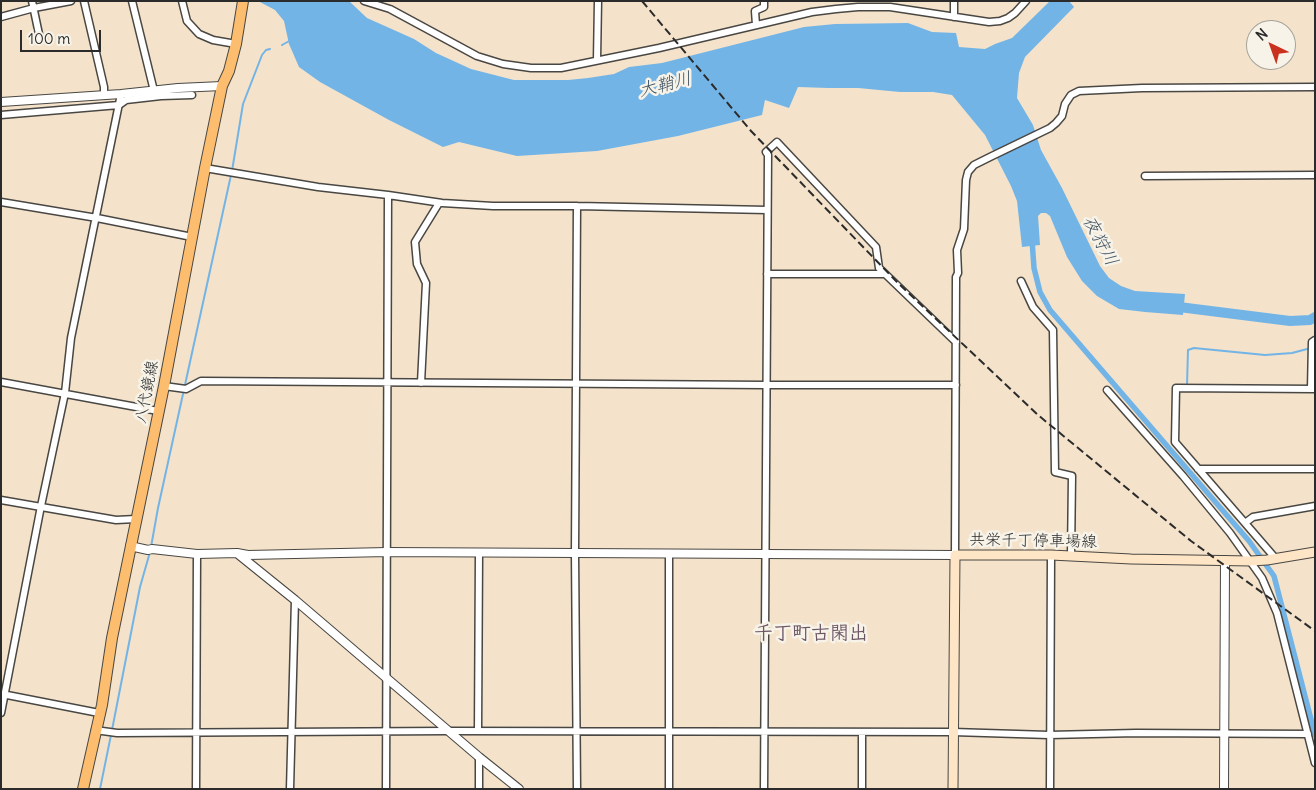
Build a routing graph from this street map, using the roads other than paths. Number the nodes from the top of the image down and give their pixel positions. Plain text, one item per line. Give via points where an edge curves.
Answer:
1 (71, 1) edge
2 (84, 1) edge
3 (132, 1) edge
4 (182, 1) edge
5 (243, 1) edge
6 (364, 1) edge
7 (598, 1) edge
8 (764, 1) edge
9 (954, 1) edge
10 (1026, 1) edge
11 (858, 4) edge
12 (33, 5) edge
13 (1, 17) edge
14 (954, 18) junction
15 (756, 25) junction
16 (40, 39) dead end
17 (236, 44) junction
18 (597, 60) junction
19 (222, 86) junction
20 (1315, 87) edge
21 (171, 92) junction
22 (149, 93) junction
23 (121, 94) junction
24 (104, 95) junction
25 (192, 95) dead end
26 (2, 100) edge
27 (119, 105) junction
28 (1, 115) edge
29 (205, 168) junction
30 (1315, 175) edge
31 (1145, 176) dead end
32 (388, 195) junction
33 (1, 202) edge
34 (439, 203) junction
35 (577, 206) junction
36 (767, 210) junction
37 (97, 218) junction
38 (192, 237) junction
39 (767, 274) junction
40 (885, 274) junction
41 (1021, 281) dead end
42 (956, 342) junction
43 (1313, 345) edge
44 (1, 382) edge
45 (387, 383) junction
46 (421, 383) junction
47 (576, 384) junction
48 (956, 384) junction
49 (766, 385) junction
50 (164, 386) junction
51 (1313, 389) edge
52 (1107, 390) dead end
53 (65, 393) junction
54 (158, 411) junction
55 (1198, 468) junction
56 (1315, 469) edge
57 (1, 500) edge
58 (41, 506) junction
59 (1315, 506) edge
60 (136, 519) junction
61 (1245, 523) junction
62 (130, 546) junction
63 (387, 552) junction
64 (1315, 552) edge
65 (237, 553) junction
66 (479, 553) junction
67 (575, 553) junction
68 (196, 554) junction
69 (669, 554) junction
70 (765, 554) junction
71 (955, 555) junction
72 (1051, 555) junction
73 (1071, 556) junction
74 (1271, 559) junction
75 (1225, 560) junction
76 (1251, 561) junction
77 (295, 600) junction
78 (386, 679) junction
79 (3, 694) edge
80 (1, 713) edge
81 (99, 713) junction
82 (95, 730) junction
83 (291, 731) junction
84 (386, 731) junction
85 (447, 731) junction
86 (478, 731) junction
87 (575, 731) junction
88 (196, 732) junction
89 (669, 732) junction
90 (764, 732) junction
91 (862, 732) junction
92 (953, 732) junction
93 (1224, 734) junction
94 (1308, 734) junction
95 (1049, 735) junction
96 (479, 757) junction
97 (1315, 763) edge
98 (83, 789) edge
99 (196, 789) edge
100 (290, 789) edge
101 (386, 789) edge
102 (479, 789) edge
103 (519, 789) edge
104 (577, 789) edge
105 (669, 789) edge
106 (764, 789) edge
107 (862, 789) edge
108 (953, 789) edge
109 (1050, 789) edge
110 (1224, 789) edge

1 - 12 street
2 - 24 street
3 - 22 street
4 - 17 street via 187,21 199,34
5 - 17 main road, 八代鏡線
6 - 18 street via 390,9 476,56 503,64 561,68
7 - 18 street
8 - 15 street via 764,7 755,11
9 - 14 street
10 - 14 street via 1015,13 1000,21
11 - 14 street
11 - 15 street
12 - 13 street
12 - 16 street
15 - 18 street
17 - 19 main road, 八代鏡線
19 - 21 street
19 - 29 main road, 八代鏡線
20 - 42 street via 1079,90 1071,95 1062,116 1050,128 974,165 968,172 964,229 957,250
21 - 22 street
21 - 25 street
22 - 23 street
22 - 27 street
23 - 24 street
23 - 27 street
24 - 26 street
27 - 28 street
27 - 37 street
29 - 32 street
29 - 38 main road, 八代鏡線
30 - 31 street
32 - 34 street
32 - 45 street
33 - 37 street
34 - 35 street
34 - 46 street via 415,242 417,264 426,284
35 - 36 street
35 - 47 street
36 - 39 street
36 - 40 street via 766,152 777,142 876,247 879,268
37 - 38 street
37 - 53 street via 71,338
38 - 50 main road, 八代鏡線
39 - 40 street
39 - 49 street
40 - 42 street
41 - 73 street via 1033,307 1053,330 1055,472 1072,476
42 - 48 street
43 - 51 street
44 - 53 street
45 - 46 street
45 - 50 street via 201,381 184,389
45 - 63 street
46 - 47 street
47 - 49 street
47 - 67 street
48 - 49 street
48 - 71 street
49 - 70 street
50 - 54 main road, 八代鏡線
51 - 55 street via 1176,388 1175,442
52 - 76 street via 1183,476
53 - 54 street
53 - 58 street
54 - 60 main road, 八代鏡線
55 - 56 street
55 - 61 street
57 - 58 street
58 - 60 street via 116,520
58 - 79 street
59 - 61 street via 1254,518
60 - 62 main road, 八代鏡線
61 - 74 street
62 - 68 street
62 - 81 main road, 八代鏡線
63 - 65 street
63 - 66 street
63 - 78 street
64 - 74 main road, 共栄千丁停車場線
65 - 68 street
65 - 77 street
66 - 67 street
66 - 86 street
67 - 69 street
67 - 87 street
68 - 88 street
69 - 70 street
69 - 89 street
70 - 71 street
70 - 90 street
71 - 72 main road, 共栄千丁停車場線
71 - 92 main road, 共栄千丁停車場線
72 - 73 main road, 共栄千丁停車場線
72 - 95 street
73 - 75 main road, 共栄千丁停車場線
74 - 76 main road, 共栄千丁停車場線
75 - 76 main road, 共栄千丁停車場線
75 - 93 street
76 - 94 street via 1277,613
77 - 78 street
77 - 83 street
78 - 84 street
78 - 85 street
79 - 80 street
79 - 81 street
81 - 82 main road, 八代鏡線
82 - 88 street via 117,733
82 - 98 main road, 八代鏡線
83 - 84 street
83 - 88 street
83 - 100 street
84 - 85 street
84 - 101 street
85 - 86 street
85 - 96 street
86 - 87 street
87 - 89 street
87 - 104 street
88 - 99 street
89 - 90 street
89 - 105 street
90 - 91 street
90 - 106 street
91 - 92 street
91 - 107 street
92 - 95 street
92 - 108 main road, 共栄千丁停車場線
93 - 94 street
93 - 95 street
93 - 110 street
94 - 97 street
95 - 109 street
96 - 102 street
96 - 103 street

